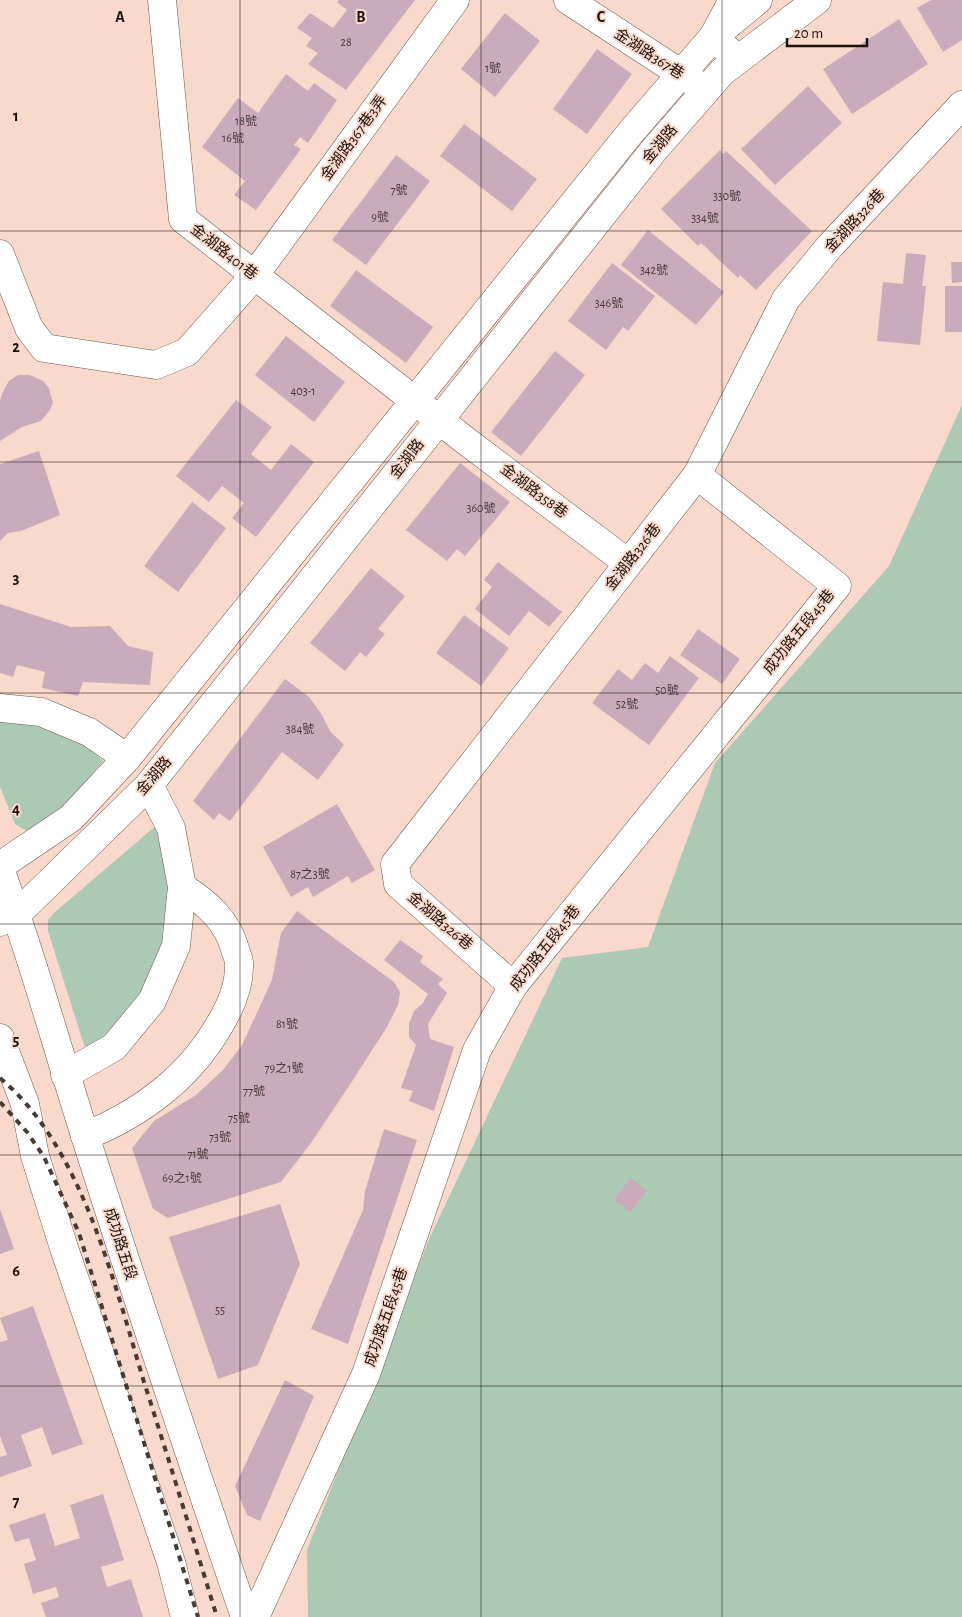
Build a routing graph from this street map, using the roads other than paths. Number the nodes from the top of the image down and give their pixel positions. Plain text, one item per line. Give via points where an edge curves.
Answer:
1 (162, 0) edge
2 (455, 0) edge
3 (568, 0) edge
4 (733, 0) edge
5 (758, 0) edge
6 (816, 0) edge
7 (713, 37) junction
8 (738, 59) junction
9 (681, 74) junction
10 (706, 90) junction
11 (962, 105) edge
12 (0, 254) edge
13 (254, 276) junction
14 (416, 400) junction
15 (439, 419) junction
16 (697, 475) junction
17 (628, 563) junction
18 (0, 708) edge
19 (127, 758) junction
20 (149, 784) junction
21 (0, 867) edge
22 (182, 887) junction
23 (8, 918) edge
24 (513, 986) junction
25 (0, 1038) edge
26 (66, 1075) junction
27 (12, 1104) edge
28 (85, 1136) junction
29 (185, 1617) edge
30 (245, 1617) edge
31 (255, 1617) edge

1 - 13 main road, 金湖路401巷 via 183,219
2 - 13 main road, 金湖路367巷3弄
3 - 9 main road, 金湖路367巷
4 - 7 main road
5 - 7 main road, 金湖路
6 - 8 main road, 金湖路
7 - 8 main road
7 - 9 main road, 金湖路
8 - 10 main road, 金湖路
9 - 10 main road, 金湖路367巷
9 - 14 main road, 金湖路
10 - 15 main road, 金湖路 via 654,150
11 - 16 main road, 金湖路326巷 via 830,246 786,299
12 - 13 main road, 金湖路367巷3弄 via 29,328 44,348 156,365 187,352
13 - 14 main road, 金湖路401巷
14 - 15 main road, 金湖路401巷
14 - 19 main road, 金湖路
15 - 17 main road, 金湖路358巷
15 - 20 main road, 金湖路
16 - 17 main road, 金湖路326巷
16 - 24 main road, 成功路五段45巷 via 836,586
17 - 24 main road, 金湖路326巷 via 395,864 398,884
18 - 19 main road via 41,712 90,732
19 - 21 main road, 金湖路 via 71,818
20 - 22 main road via 171,828
20 - 23 main road, 金湖路
21 - 23 main road, 成功路五段
22 - 26 main road via 176,946 152,1001 114,1047
22 - 28 main road via 216,913 234,943 239,963 228,1012 193,1063 161,1093 111,1126
23 - 26 main road, 成功路五段
24 - 31 main road, 成功路五段45巷 via 477,1050 366,1374
25 - 27 main road
26 - 28 main road, 成功路五段
27 - 29 main road via 35,1156 171,1562
28 - 30 main road, 成功路五段

